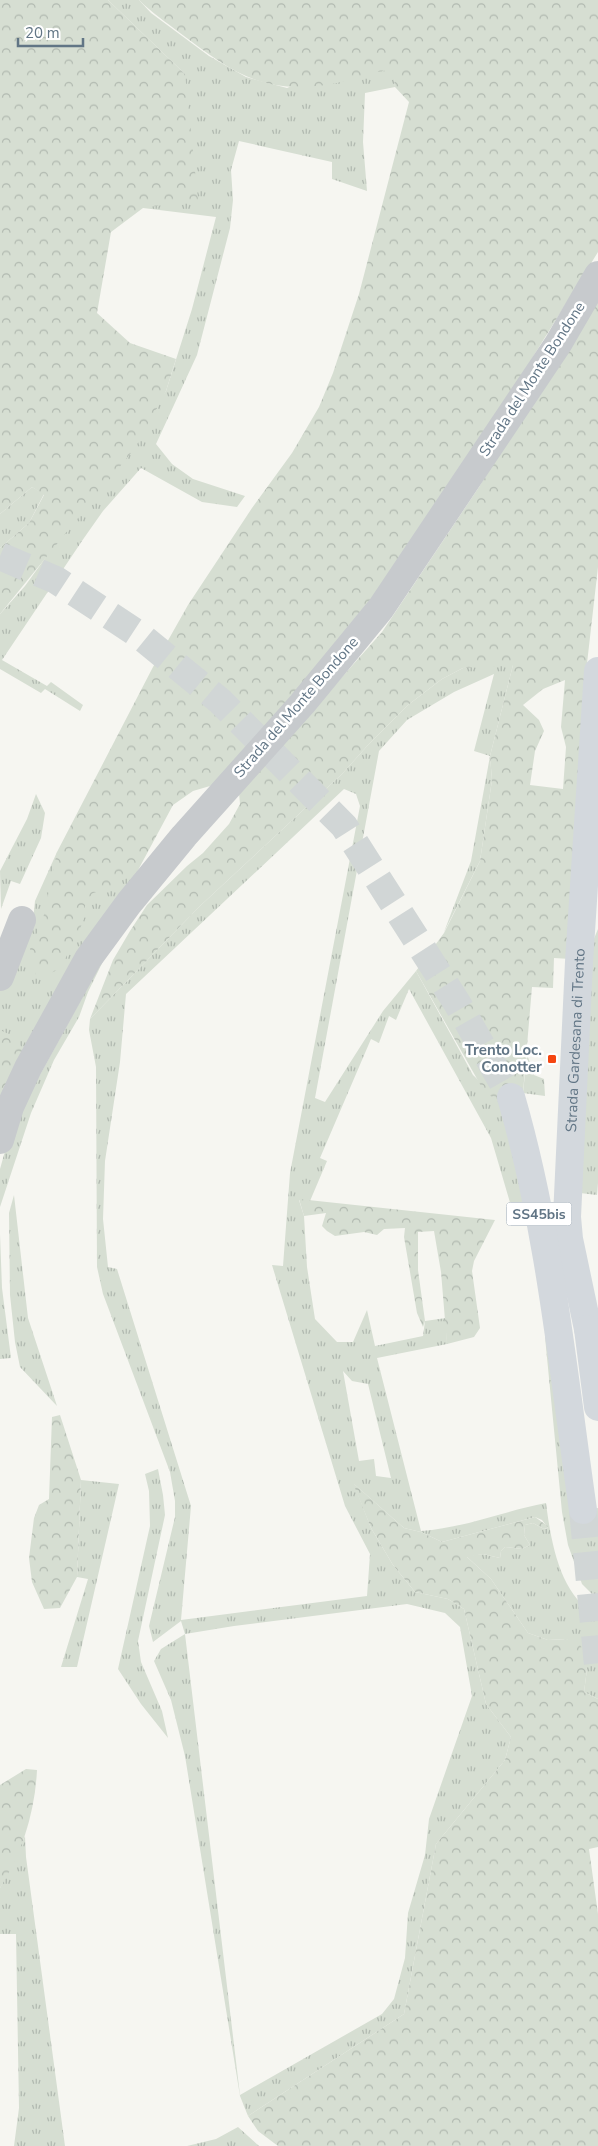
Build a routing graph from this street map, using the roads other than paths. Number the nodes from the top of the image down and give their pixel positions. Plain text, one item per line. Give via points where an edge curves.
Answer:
1 (598, 275) edge
2 (598, 671) edge
3 (22, 920) dead end
4 (0, 977) edge
5 (511, 1097) tunnel mouth
6 (5, 1109) edge
7 (0, 1140) edge
8 (593, 1335) edge
9 (598, 1407) edge
10 (583, 1510) tunnel mouth

1 - 6 street, Strada del Monte Bondone via 558,344 381,608 302,704 184,836 88,959
2 - 8 main road, Strada Gardesana di Trento / SS45bis via 567,1217 569,1239
3 - 4 street
5 - 10 main road, SS45bis via 548,1258
6 - 7 street, Strada del Monte Bondone
8 - 9 main road, Strada Gardesana di Trento / SS45bis

